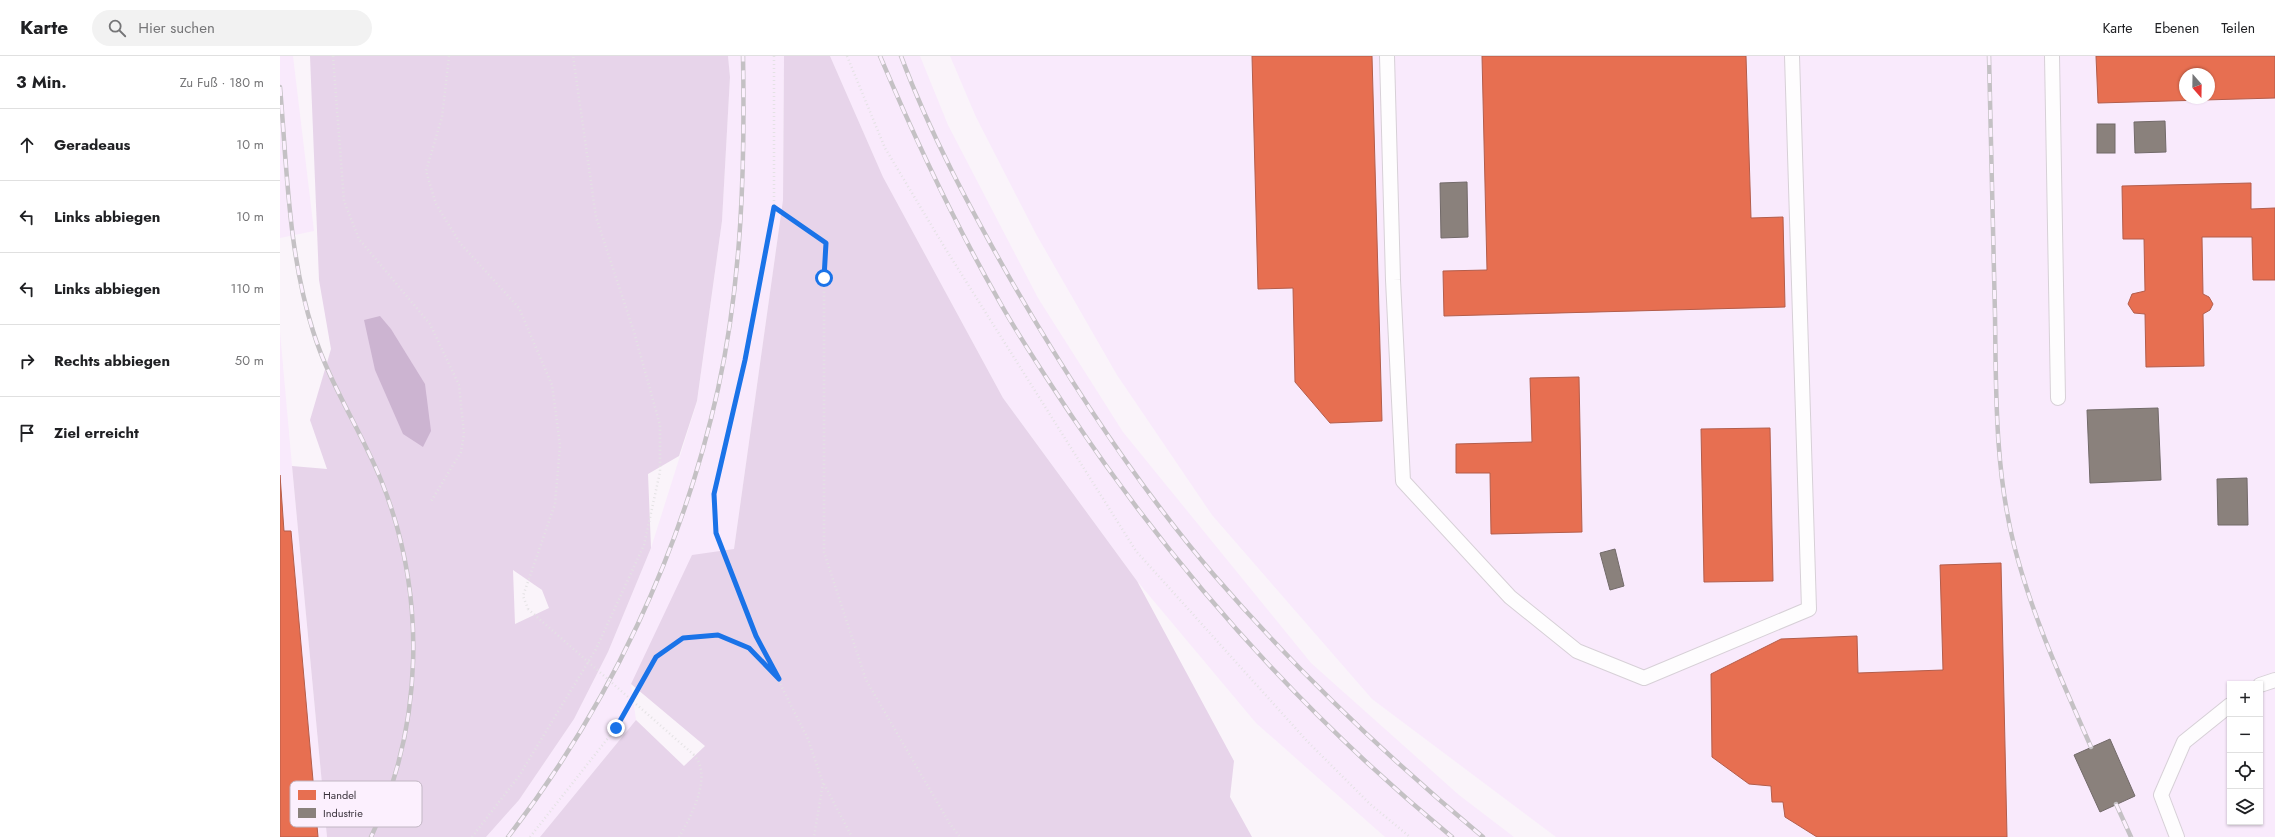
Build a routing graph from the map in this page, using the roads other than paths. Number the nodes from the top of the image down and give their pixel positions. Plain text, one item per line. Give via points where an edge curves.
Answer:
1 (1387, 56) edge
2 (1792, 56) edge
3 (2052, 56) edge
4 (2058, 398) dead end
5 (2275, 680) edge
6 (2263, 684) edge
7 (2227, 707) edge
8 (2177, 837) edge

1 - 2 lane via 1393,280 1403,481 1510,597 1577,651 1644,678 1809,608
3 - 4 lane
5 - 6 lane
7 - 8 lane via 2184,742 2162,795

